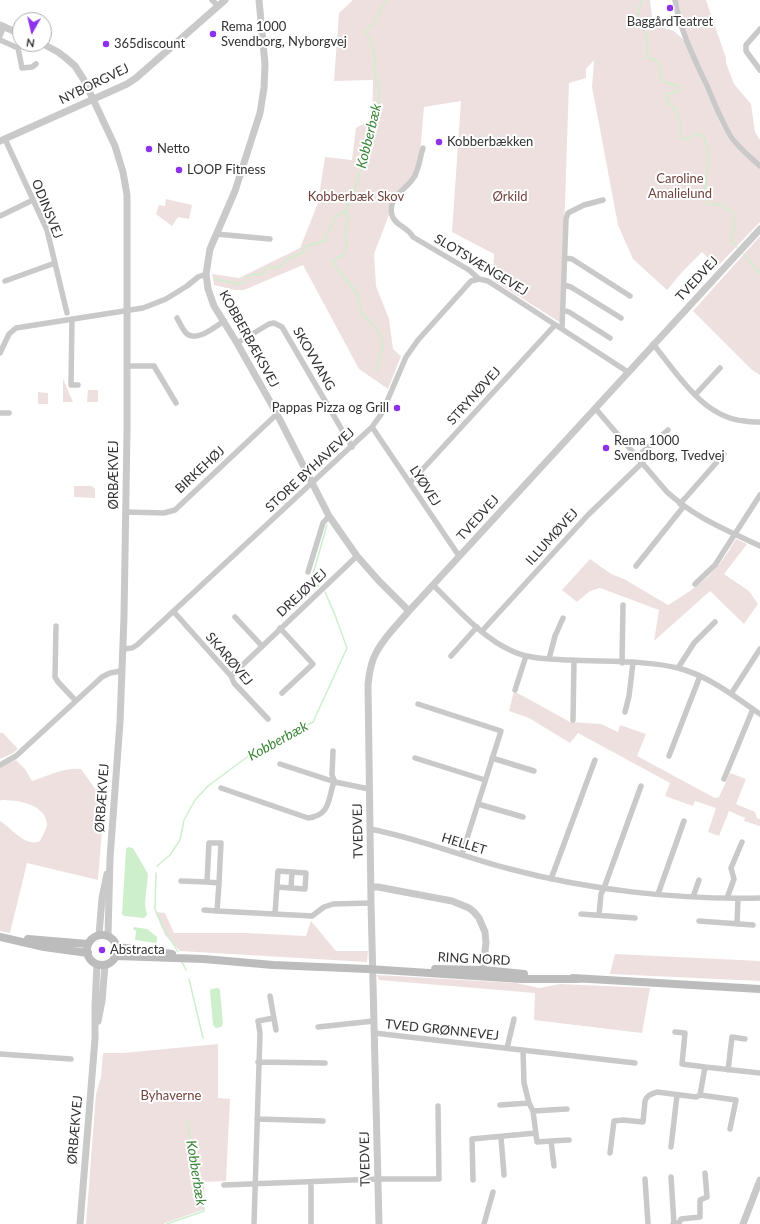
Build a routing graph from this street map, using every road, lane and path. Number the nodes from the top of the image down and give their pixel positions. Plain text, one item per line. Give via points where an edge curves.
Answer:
1 (212, 0) edge
2 (225, 0) edge
3 (259, 0) edge
4 (675, 0) edge
5 (218, 6) junction
6 (2, 26) edge
7 (760, 29) edge
8 (12, 30) edge
9 (0, 36) edge
10 (0, 40) edge
11 (52, 49) edge
12 (36, 64) dead end
13 (760, 70) edge
14 (93, 99) junction
15 (2, 140) edge
16 (423, 148) dead end
17 (760, 166) edge
18 (33, 200) junction
19 (603, 200) dead end
20 (0, 216) edge
21 (760, 229) edge
22 (216, 234) junction
23 (270, 239) dead end
24 (565, 258) junction
25 (55, 263) junction
26 (206, 274) junction
27 (478, 279) junction
28 (5, 281) dead end
29 (564, 285) junction
30 (630, 296) dead end
31 (127, 310) junction
32 (563, 310) junction
33 (67, 313) dead end
34 (177, 318) dead end
35 (621, 318) dead end
36 (72, 319) junction
37 (224, 321) junction
38 (555, 325) junction
39 (562, 329) junction
40 (610, 338) dead end
41 (237, 342) junction
42 (653, 344) junction
43 (0, 353) edge
44 (127, 366) junction
45 (720, 368) dead end
46 (628, 372) junction
47 (78, 386) dead end
48 (695, 395) junction
49 (176, 403) dead end
50 (595, 408) junction
51 (0, 413) edge
52 (10, 413) dead end
53 (277, 414) junction
54 (760, 422) edge
55 (372, 427) junction
56 (668, 430) dead end
57 (352, 447) junction
58 (724, 454) dead end
59 (638, 456) junction
60 (643, 462) junction
61 (312, 483) junction
62 (410, 483) junction
63 (760, 495) edge
64 (682, 505) junction
65 (126, 512) junction
66 (329, 516) junction
67 (734, 535) junction
68 (760, 546) edge
69 (357, 556) junction
70 (459, 556) junction
71 (636, 566) dead end
72 (308, 572) dead end
73 (695, 584) dead end
74 (433, 585) junction
75 (623, 605) dead end
76 (409, 611) junction
77 (174, 612) junction
78 (235, 617) dead end
79 (563, 618) dead end
80 (715, 622) dead end
81 (56, 626) dead end
82 (280, 628) junction
83 (479, 629) junction
84 (262, 646) junction
85 (123, 649) junction
86 (760, 650) edge
87 (451, 656) dead end
88 (526, 656) junction
89 (549, 660) junction
90 (574, 661) junction
91 (622, 663) junction
92 (633, 663) junction
93 (678, 668) junction
94 (121, 670) junction
95 (231, 676) junction
96 (700, 676) junction
97 (515, 690) dead end
98 (282, 693) dead end
99 (731, 694) junction
100 (76, 701) junction
101 (418, 704) dead end
102 (753, 709) junction
103 (625, 712) dead end
104 (760, 714) edge
105 (268, 719) dead end
106 (573, 720) dead end
107 (333, 751) dead end
108 (669, 756) dead end
109 (415, 758) dead end
110 (492, 758) junction
111 (595, 760) dead end
112 (0, 764) edge
113 (280, 764) dead end
114 (534, 771) dead end
115 (724, 779) dead end
116 (485, 780) junction
117 (335, 782) junction
118 (641, 786) dead end
119 (221, 788) dead end
120 (369, 789) junction
121 (478, 804) junction
122 (522, 817) dead end
123 (684, 821) dead end
124 (370, 829) junction
125 (742, 842) dead end
126 (462, 854) junction
127 (110, 858) junction
128 (292, 872) junction
129 (552, 879) junction
130 (699, 880) dead end
131 (181, 881) dead end
132 (207, 882) junction
133 (219, 883) junction
134 (277, 887) junction
135 (371, 887) junction
136 (291, 888) junction
137 (604, 888) junction
138 (658, 894) junction
139 (693, 897) junction
140 (727, 898) junction
141 (738, 898) junction
142 (760, 898) edge
143 (371, 903) junction
144 (204, 910) dead end
145 (217, 911) junction
146 (275, 914) junction
147 (581, 914) dead end
148 (599, 915) junction
149 (635, 918) dead end
150 (699, 921) dead end
151 (737, 924) junction
152 (753, 925) dead end
153 (99, 935) junction
154 (108, 936) junction
155 (3, 937) edge
156 (88, 944) junction
157 (117, 947) junction
158 (88, 953) junction
159 (116, 956) junction
160 (204, 959) junction
161 (101, 964) junction
162 (482, 974) junction
163 (760, 989) edge
164 (270, 996) dead end
165 (274, 1018) junction
166 (514, 1019) dead end
167 (374, 1021) junction
168 (318, 1027) dead end
169 (276, 1030) dead end
170 (675, 1032) dead end
171 (374, 1033) junction
172 (745, 1039) dead end
173 (506, 1048) junction
174 (523, 1050) junction
175 (0, 1054) edge
176 (71, 1059) dead end
177 (258, 1062) junction
178 (325, 1063) dead end
179 (635, 1063) dead end
180 (705, 1067) junction
181 (728, 1070) junction
182 (760, 1073) edge
183 (677, 1095) junction
184 (700, 1095) junction
185 (529, 1103) junction
186 (500, 1105) dead end
187 (438, 1106) dead end
188 (567, 1109) dead end
189 (533, 1111) junction
190 (257, 1119) junction
191 (323, 1121) dead end
192 (730, 1129) dead end
193 (536, 1133) junction
194 (501, 1137) junction
195 (568, 1140) dead end
196 (551, 1141) junction
197 (671, 1147) dead end
198 (610, 1153) dead end
199 (554, 1166) dead end
200 (705, 1172) dead end
201 (504, 1174) dead end
202 (671, 1177) dead end
203 (378, 1179) junction
204 (645, 1179) dead end
205 (473, 1180) dead end
206 (760, 1180) edge
207 (311, 1182) junction
208 (254, 1184) junction
209 (224, 1186) dead end
210 (493, 1192) dead end
211 (80, 1224) edge
212 (254, 1224) edge
213 (311, 1224) edge
214 (379, 1224) edge
215 (484, 1224) edge
216 (648, 1224) edge
217 (676, 1224) edge
218 (743, 1224) edge

1 - 5 street
2 - 5 street, NYBORGVEJ
3 - 22 street, KOBBERBÆKSVEJ via 265,64 260,113 235,190
4 - 17 street via 685,38 724,123 732,138
5 - 14 street, NYBORGVEJ via 136,78
6 - 8 street
6 - 9 street
7 - 13 street via 746,45 746,51
10 - 12 street via 18,48 22,68
11 - 14 street, ØRBÆKVEJ via 75,66
14 - 15 street, NYBORGVEJ
14 - 31 street, ØRBÆKVEJ via 115,146 123,172 126,195
15 - 18 street, ODINSVEJ
16 - 27 street, SLOTSVÆNGEVEJ via 414,177 395,197 392,215 413,237 469,270
18 - 20 street
18 - 25 street, ODINSVEJ via 47,230
19 - 24 street via 568,213
21 - 42 street, TVEDVEJ
22 - 23 street
22 - 26 street, KOBBERBÆKSVEJ via 210,249
24 - 29 street
24 - 30 street via 572,259
25 - 28 street
25 - 33 street, ODINSVEJ
26 - 31 street via 160,302
26 - 37 street, KOBBERBÆKSVEJ via 214,306
27 - 38 street, SLOTSVÆNGEVEJ via 488,280
27 - 55 street, STORE BYHAVEVEJ via 472,281 418,340 406,357 382,413
29 - 32 street
29 - 35 street
31 - 36 street
31 - 44 street, ØRBÆKVEJ
32 - 39 street
32 - 40 street
34 - 37 street via 186,334 192,337 198,337
36 - 43 street via 16,328 9,334
36 - 47 street via 71,385
37 - 41 street, KOBBERBÆKSVEJ
38 - 39 street, SLOTSVÆNGEVEJ
38 - 62 street, STRYNØVEJ
39 - 46 street, SLOTSVÆNGEVEJ
41 - 53 street, KOBBERBÆKSVEJ
41 - 57 street, SKOVVANG via 269,324 274,323 282,327
42 - 46 street, TVEDVEJ
42 - 48 street
44 - 49 street via 154,366
44 - 65 street, ØRBÆKVEJ
45 - 48 street
46 - 50 street, TVEDVEJ
48 - 54 street via 712,410 727,417 743,422
50 - 59 street
50 - 70 street, TVEDVEJ
51 - 52 street
53 - 61 street, KOBBERBÆKSVEJ
53 - 65 street, BIRKEHØJ via 175,510 164,513
55 - 57 street, STORE BYHAVEVEJ
55 - 62 street, LYØVEJ
56 - 59 street
57 - 61 street, STORE BYHAVEVEJ
58 - 64 street
59 - 60 street
60 - 64 street
60 - 83 street, ILLUMØVEJ via 588,515
61 - 66 street, KOBBERBÆKSVEJ
61 - 77 street, STORE BYHAVEVEJ
62 - 70 street, LYØVEJ
63 - 67 street
64 - 67 street
64 - 71 street
65 - 85 street, ØRBÆKVEJ
66 - 69 street, KOBBERBÆKSVEJ
66 - 72 street via 323,523
67 - 68 street
67 - 73 street via 715,565
69 - 76 street, KOBBERBÆKSVEJ
69 - 82 street, DREJØVEJ
70 - 74 street, TVEDVEJ
74 - 76 street, TVEDVEJ
74 - 83 street
75 - 91 street
76 - 120 street, TVEDVEJ via 376,652 370,668
77 - 85 street, STORE BYHAVEVEJ via 137,645
77 - 95 street, SKARØVEJ
78 - 84 street
79 - 89 street
80 - 93 street via 694,643
81 - 100 street via 55,677
82 - 84 street, DREJØVEJ
82 - 98 street via 313,664
83 - 87 street, ILLUMØVEJ
83 - 88 street via 500,645
84 - 95 street, DREJØVEJ
85 - 94 street, ØRBÆKVEJ
86 - 99 street
88 - 89 street
88 - 97 street
89 - 90 street
90 - 91 street
90 - 106 street
91 - 92 street
92 - 93 street
92 - 103 street via 630,696
93 - 96 street
94 - 100 street via 102,677
94 - 127 street, ØRBÆKVEJ via 120,722
95 - 105 street, SKARØVEJ via 234,683
96 - 99 street
96 - 108 street
99 - 102 street
100 - 112 street via 16,756
101 - 110 street via 501,731
102 - 104 street
102 - 115 street
107 - 117 street via 332,775
109 - 116 street
110 - 114 street
110 - 116 street
111 - 129 street
113 - 117 street
116 - 121 street
117 - 119 street via 323,812 308,818
117 - 120 street
118 - 137 street
120 - 124 street, TVEDVEJ
121 - 122 street
121 - 126 street
123 - 138 street
124 - 126 street, HELLET
124 - 135 street, TVEDVEJ
125 - 140 street via 731,868 734,879
126 - 129 street, HELLET
127 - 153 street, ØRBÆKVEJ via 102,898
127 - 154 street, ØRBÆKVEJ
128 - 134 street via 278,871
128 - 136 street
128 - 136 street via 306,873 306,881 305,889
129 - 137 street, HELLET
130 - 139 street
131 - 132 street
132 - 133 street
132 - 133 street via 209,843 221,843
133 - 145 street
134 - 136 street
134 - 146 street
135 - 143 street, TVEDVEJ
135 - 162 street via 452,901 469,908 479,918 485,932
137 - 138 street, HELLET
137 - 148 street
138 - 139 street, HELLET
139 - 140 street, HELLET
140 - 141 street, HELLET
141 - 142 street, HELLET
141 - 151 street
143 - 146 street via 333,904 312,916
143 - 167 street, TVEDVEJ
144 - 145 street
145 - 146 street
147 - 148 street
148 - 149 street
150 - 151 street
151 - 152 street
153 - 154 main road
153 - 156 main road
154 - 157 main road
155 - 156 main road
155 - 158 main road
156 - 158 main road
157 - 159 main road
157 - 160 main road, RING NORD
158 - 161 main road via 90,958
159 - 160 main road, RING NORD
159 - 161 main road via 109,963
160 - 162 main road, RING NORD via 368,969 458,969
161 - 211 street, ØRBÆKVEJ via 102,1001 95,1039
162 - 163 main road, RING NORD via 521,979 578,979
164 - 165 street
165 - 169 street
165 - 177 street via 258,1021
166 - 173 street, TVED GRØNNEVEJ
167 - 168 street
167 - 171 street, TVEDVEJ
170 - 180 street via 685,1033 682,1064
171 - 173 street, TVED GRØNNEVEJ
171 - 203 street, TVEDVEJ
172 - 181 street via 732,1037
173 - 174 street, TVED GRØNNEVEJ
174 - 179 street, TVED GRØNNEVEJ
174 - 185 street via 524,1083
175 - 176 street
177 - 178 street
177 - 190 street
180 - 181 street
180 - 184 street
181 - 182 street
183 - 184 street
183 - 197 street
183 - 198 street via 657,1092 648,1096 642,1122 614,1121
184 - 192 street via 736,1100
185 - 186 street
185 - 189 street
187 - 203 street via 439,1179
188 - 189 street
189 - 193 street
190 - 191 street
190 - 208 street
193 - 194 street
193 - 196 street via 537,1142
194 - 201 street
194 - 205 street via 472,1139
195 - 196 street
196 - 199 street
200 - 217 street via 706,1197 700,1200 700,1217 681,1219
202 - 217 street
203 - 207 street
203 - 214 street, TVEDVEJ
204 - 216 street
206 - 218 street
207 - 208 street
207 - 213 street
208 - 209 street
208 - 212 street
210 - 215 street

